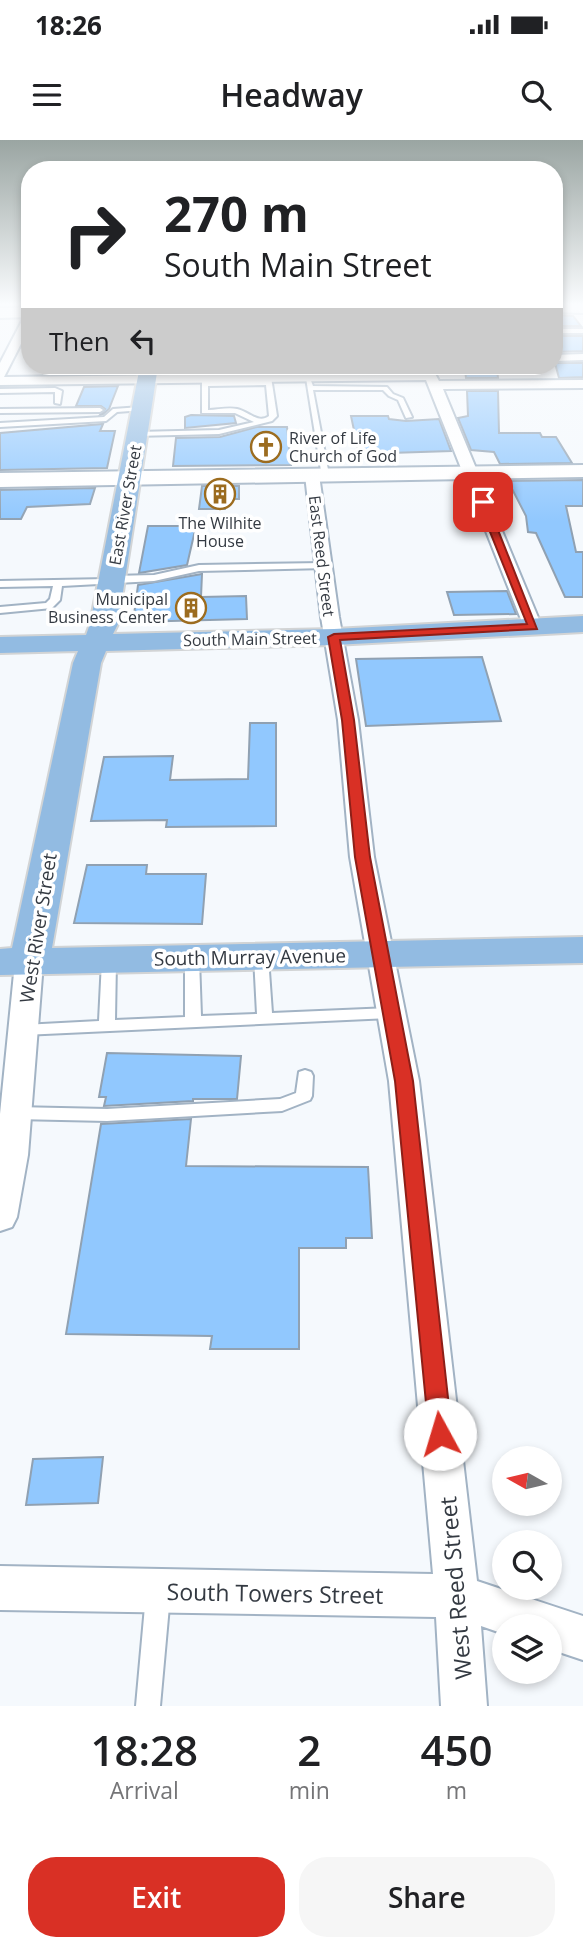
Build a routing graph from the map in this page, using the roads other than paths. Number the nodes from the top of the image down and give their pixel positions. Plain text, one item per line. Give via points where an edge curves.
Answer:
1 (429, 376) edge
2 (430, 376) edge
3 (432, 376) edge
4 (269, 380) junction
5 (0, 381) edge
6 (237, 381) junction
7 (205, 382) junction
8 (308, 383) junction
9 (583, 384) edge
10 (145, 389) edge
11 (0, 391) edge
12 (0, 403) edge
13 (58, 403) junction
14 (104, 403) dead end
15 (116, 406) junction
16 (0, 411) edge
17 (236, 411) junction
18 (408, 417) dead end
19 (260, 422) junction
20 (0, 425) edge
21 (137, 433) junction
22 (583, 471) edge
23 (471, 473) junction
24 (318, 475) junction
25 (130, 478) junction
26 (0, 480) edge
27 (323, 566) junction
28 (111, 581) junction
29 (58, 583) junction
30 (0, 584) edge
31 (0, 610) edge
32 (583, 624) edge
33 (533, 627) junction
34 (334, 637) junction
35 (97, 643) junction
36 (0, 645) edge
37 (583, 950) edge
38 (378, 954) junction
39 (261, 957) junction
40 (192, 959) junction
41 (108, 961) junction
42 (15, 963) edge
43 (390, 1013) junction
44 (265, 1019) junction
45 (193, 1022) junction
46 (107, 1026) junction
47 (23, 1030) junction
48 (10, 1070) edge
49 (305, 1076) dead end
50 (15, 1113) junction
51 (0, 1217) edge
52 (0, 1588) edge
53 (158, 1590) junction
54 (457, 1597) junction
55 (510, 1614) edge
56 (562, 1631) edge
57 (583, 1638) edge
58 (148, 1706) edge
59 (464, 1706) edge

1 - 8 street
2 - 23 street
3 - 9 street
4 - 6 street
4 - 8 street
4 - 19 lane via 273,416
5 - 10 street
6 - 7 street
6 - 17 lane
7 - 10 street
7 - 17 lane via 204,412
8 - 18 lane via 385,388 401,399
8 - 24 lane
10 - 15 lane
10 - 21 main road, East River Street
11 - 13 lane via 55,390 59,391
12 - 13 lane
13 - 14 lane
15 - 16 lane
15 - 20 lane via 106,419
17 - 19 lane
19 - 21 lane via 219,432
21 - 25 main road, East River Street
22 - 23 street
23 - 24 street
23 - 33 street
24 - 25 street
24 - 27 street, East Reed Street
25 - 26 street
25 - 28 main road, East River Street
27 - 28 lane via 199,568
27 - 34 street, East Reed Street
28 - 29 lane
28 - 35 main road, East River Street
29 - 30 lane
29 - 31 lane via 49,606
32 - 33 main road, South Main Street
33 - 34 main road, South Main Street
34 - 35 main road, South Main Street
34 - 38 street, West Reed Street
35 - 36 main road, South Main Street
35 - 42 main road, West River Street via 87,663
37 - 38 main road, South Murray Avenue
38 - 39 main road, South Murray Avenue
38 - 43 street, West Reed Street
39 - 40 main road, South Murray Avenue
39 - 44 lane
40 - 41 main road, South Murray Avenue
40 - 45 lane
41 - 42 main road, South Murray Avenue
41 - 46 lane
42 - 47 street, West River Street
43 - 44 lane
43 - 54 street, West Reed Street via 404,1081
44 - 45 lane
45 - 46 lane
46 - 47 lane
47 - 48 street, West River Street
48 - 50 street, West River Street
49 - 50 lane via 304,1096 282,1105 107,1115
50 - 51 street, West River Street
52 - 53 street, South Towers Street
53 - 54 street, South Towers Street
53 - 58 lane
54 - 55 street, South Towers Street
54 - 59 street, West Reed Street
56 - 57 street, South Towers Street

